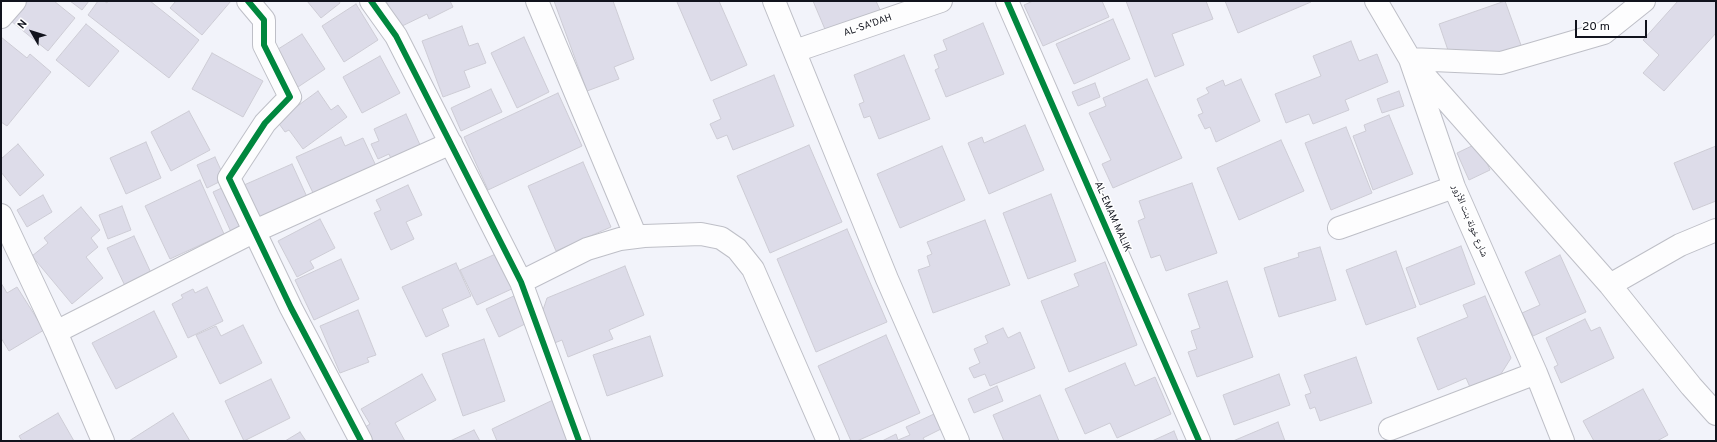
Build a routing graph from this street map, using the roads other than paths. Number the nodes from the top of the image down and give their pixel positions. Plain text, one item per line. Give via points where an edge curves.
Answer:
1 (15, 1) edge
2 (248, 1) edge
3 (371, 1) edge
4 (537, 1) edge
5 (774, 1) edge
6 (941, 1) edge
7 (1007, 1) edge
8 (1376, 1) edge
9 (1644, 1) edge
10 (1, 17) edge
11 (795, 51) junction
12 (1410, 59) junction
13 (452, 143) junction
14 (1454, 188) junction
15 (1, 216) edge
16 (1339, 228) dead end
17 (1716, 230) edge
18 (254, 231) junction
19 (636, 237) junction
20 (521, 282) junction
21 (1610, 285) junction
22 (56, 332) junction
23 (1536, 373) junction
24 (1716, 414) edge
25 (1390, 430) dead end
26 (103, 441) edge
27 (360, 441) edge
28 (579, 441) edge
29 (828, 441) edge
30 (958, 441) edge
31 (1199, 441) edge
32 (1563, 441) edge

1 - 10 street
2 - 18 street via 264,20 264,45 290,97 265,123 229,178
3 - 13 street via 396,36
4 - 19 street
5 - 11 street
6 - 11 street, AL-SA'DAH
7 - 31 street, AL-EMAM MALIK
8 - 12 street, شارع خولة بنت الأزور
9 - 12 street via 1604,33 1501,63
11 - 30 street via 887,279
12 - 14 street, شارع خولة بنت الأزور
12 - 21 street
13 - 18 street
13 - 20 street
14 - 16 street
14 - 23 street, شارع خولة بنت الأزور
15 - 22 street
17 - 21 street via 1680,245
18 - 22 street
18 - 27 street
19 - 20 street via 587,248
19 - 29 street via 701,234 722,238 737,249 753,269
20 - 28 street
21 - 24 street
22 - 26 street
23 - 25 street
23 - 32 street, شارع خولة بنت الأزور

